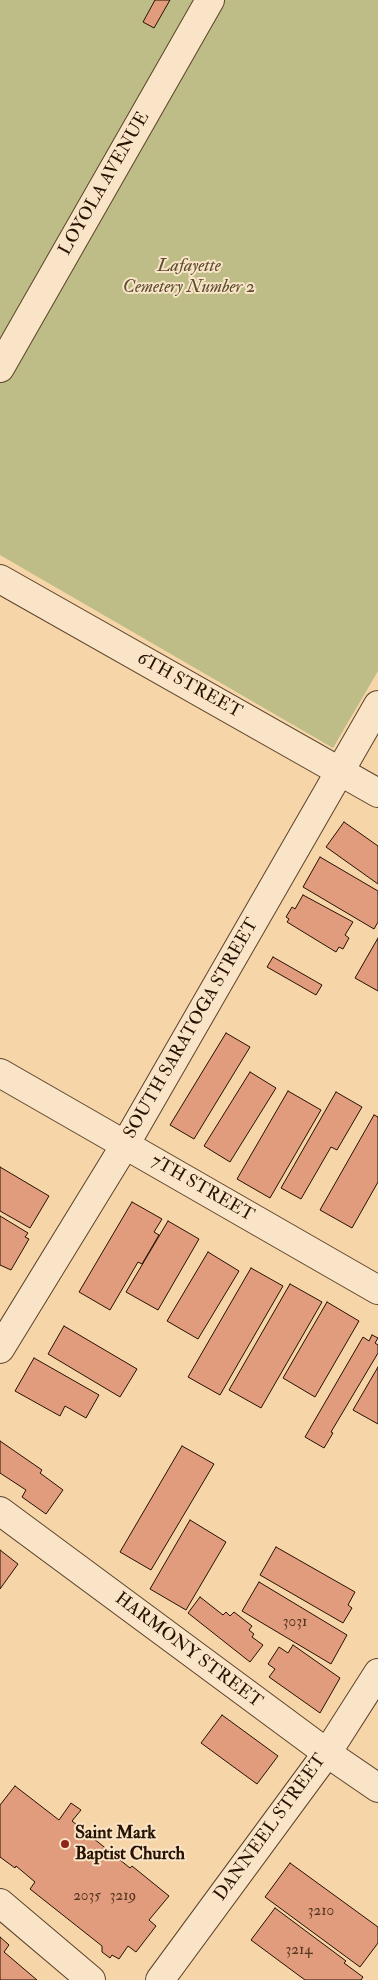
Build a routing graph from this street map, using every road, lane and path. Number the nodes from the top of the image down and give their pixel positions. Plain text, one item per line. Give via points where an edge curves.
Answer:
1 (210, 0) edge
2 (0, 368) edge
3 (0, 579) edge
4 (378, 705) edge
5 (340, 771) junction
6 (378, 793) edge
7 (0, 1073) edge
8 (125, 1145) junction
9 (378, 1290) edge
10 (0, 1349) edge
11 (0, 1511) edge
12 (378, 1673) edge
13 (327, 1753) junction
14 (378, 1788) edge
15 (0, 1902) edge
16 (91, 1980) edge
17 (160, 1980) edge

1 - 2 street, LOYOLA AVENUE
3 - 5 street, 6TH STREET
4 - 5 street, SOUTH SARATOGA STREET
5 - 6 street, 6TH STREET
5 - 8 street, SOUTH SARATOGA STREET
7 - 8 street, 7TH STREET
8 - 9 street, 7TH STREET
8 - 10 street, SOUTH SARATOGA STREET
11 - 13 street, HARMONY STREET
12 - 13 street, DANNEEL STREET
13 - 14 street, HARMONY STREET
13 - 17 street, DANNEEL STREET
15 - 16 street

